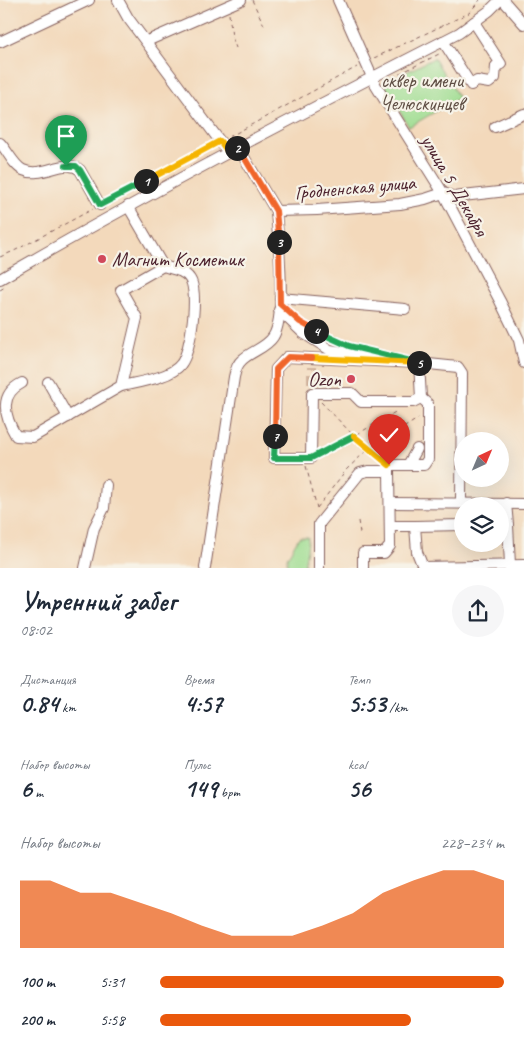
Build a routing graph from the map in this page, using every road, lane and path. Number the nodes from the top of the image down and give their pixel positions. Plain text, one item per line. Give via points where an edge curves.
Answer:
1 (89, 0) edge
2 (118, 0) edge
3 (241, 0) edge
4 (252, 0) edge
5 (338, 0) edge
6 (480, 0) edge
7 (501, 0) edge
8 (225, 7) junction
9 (474, 22) junction
10 (524, 24) edge
11 (265, 27) dead end
12 (147, 41) junction
13 (443, 41) junction
14 (0, 42) edge
15 (236, 48) dead end
16 (365, 63) junction
17 (371, 77) junction
18 (524, 114) edge
19 (495, 127) dead end
20 (220, 141) junction
21 (0, 143) edge
22 (238, 147) junction
23 (228, 152) junction
24 (524, 189) edge
25 (443, 194) junction
26 (100, 205) junction
27 (128, 206) junction
28 (276, 211) junction
29 (0, 256) edge
30 (163, 266) junction
31 (0, 279) edge
32 (280, 298) junction
33 (405, 309) dead end
34 (280, 310) junction
35 (325, 336) dead end
36 (341, 343) dead end
37 (524, 362) edge
38 (419, 363) junction
39 (48, 382) dead end
40 (22, 383) dead end
41 (121, 386) junction
42 (312, 388) junction
43 (421, 398) junction
44 (396, 412) dead end
45 (428, 412) junction
46 (68, 417) junction
47 (354, 436) junction
48 (417, 449) dead end
49 (370, 450) junction
50 (308, 457) junction
51 (408, 465) junction
52 (389, 468) junction
53 (106, 485) dead end
54 (461, 497) edge
55 (390, 502) junction
56 (454, 503) edge
57 (509, 503) edge
58 (524, 504) edge
59 (358, 521) dead end
60 (454, 525) edge
61 (390, 526) junction
62 (415, 526) junction
63 (360, 533) dead end
64 (508, 552) edge
65 (510, 565) junction
66 (524, 565) edge
67 (85, 568) edge
68 (205, 568) edge
69 (318, 568) edge
70 (363, 568) edge
71 (423, 568) edge

1 - 14 street
2 - 12 street
3 - 8 street
4 - 11 path
5 - 16 street, улица 5 Декабря
6 - 16 path via 469,12
7 - 9 street
7 - 10 street
8 - 12 street
8 - 15 path
9 - 13 street
9 - 13 street via 501,64 496,66 495,78 489,82 477,81 471,85
12 - 20 street
13 - 17 street
16 - 17 street, улица 5 Декабря
16 - 20 path
17 - 22 street
17 - 25 street, улица 5 Декабря
18 - 19 street
20 - 23 street
20 - 26 path
21 - 26 street via 23,171 39,173 76,166
22 - 23 street
22 - 28 street
23 - 27 street
24 - 25 street, Гродненская улица via 454,197
25 - 28 street, Гродненская улица via 400,204
25 - 37 street, улица 5 Декабря via 519,340
26 - 29 path
27 - 30 street
27 - 31 street
28 - 32 street, Гродненская улица
30 - 41 street via 122,290 137,318
30 - 41 street via 185,273 191,280 194,299 187,354 181,366 168,373
32 - 33 street
32 - 34 street, Гродненская улица
34 - 38 street via 303,333 330,350
34 - 68 street, Гродненская улица via 272,338 241,360 234,377
35 - 36 path
38 - 43 street
38 - 50 street via 312,363 288,357 276,369 274,458
38 - 54 street via 461,369
39 - 46 street
40 - 46 street via 9,387 1,398 0,408 16,436 33,437
41 - 46 street
42 - 43 street via 352,393 361,402 413,402
42 - 47 path
42 - 50 street
43 - 45 street via 428,404
44 - 47 path
45 - 49 path
45 - 51 street via 428,459 424,465
47 - 49 path
47 - 50 path
48 - 51 street
49 - 50 path via 346,470 317,508
49 - 52 path
51 - 52 street
52 - 55 street
52 - 69 street via 360,473 318,524
53 - 67 street via 104,508 94,528
55 - 56 street
55 - 61 street
57 - 58 street
59 - 63 path
60 - 62 street
61 - 62 street
61 - 70 street via 390,546 384,553 363,553
62 - 71 street via 417,552
64 - 65 street
65 - 66 street
65 - 71 street

